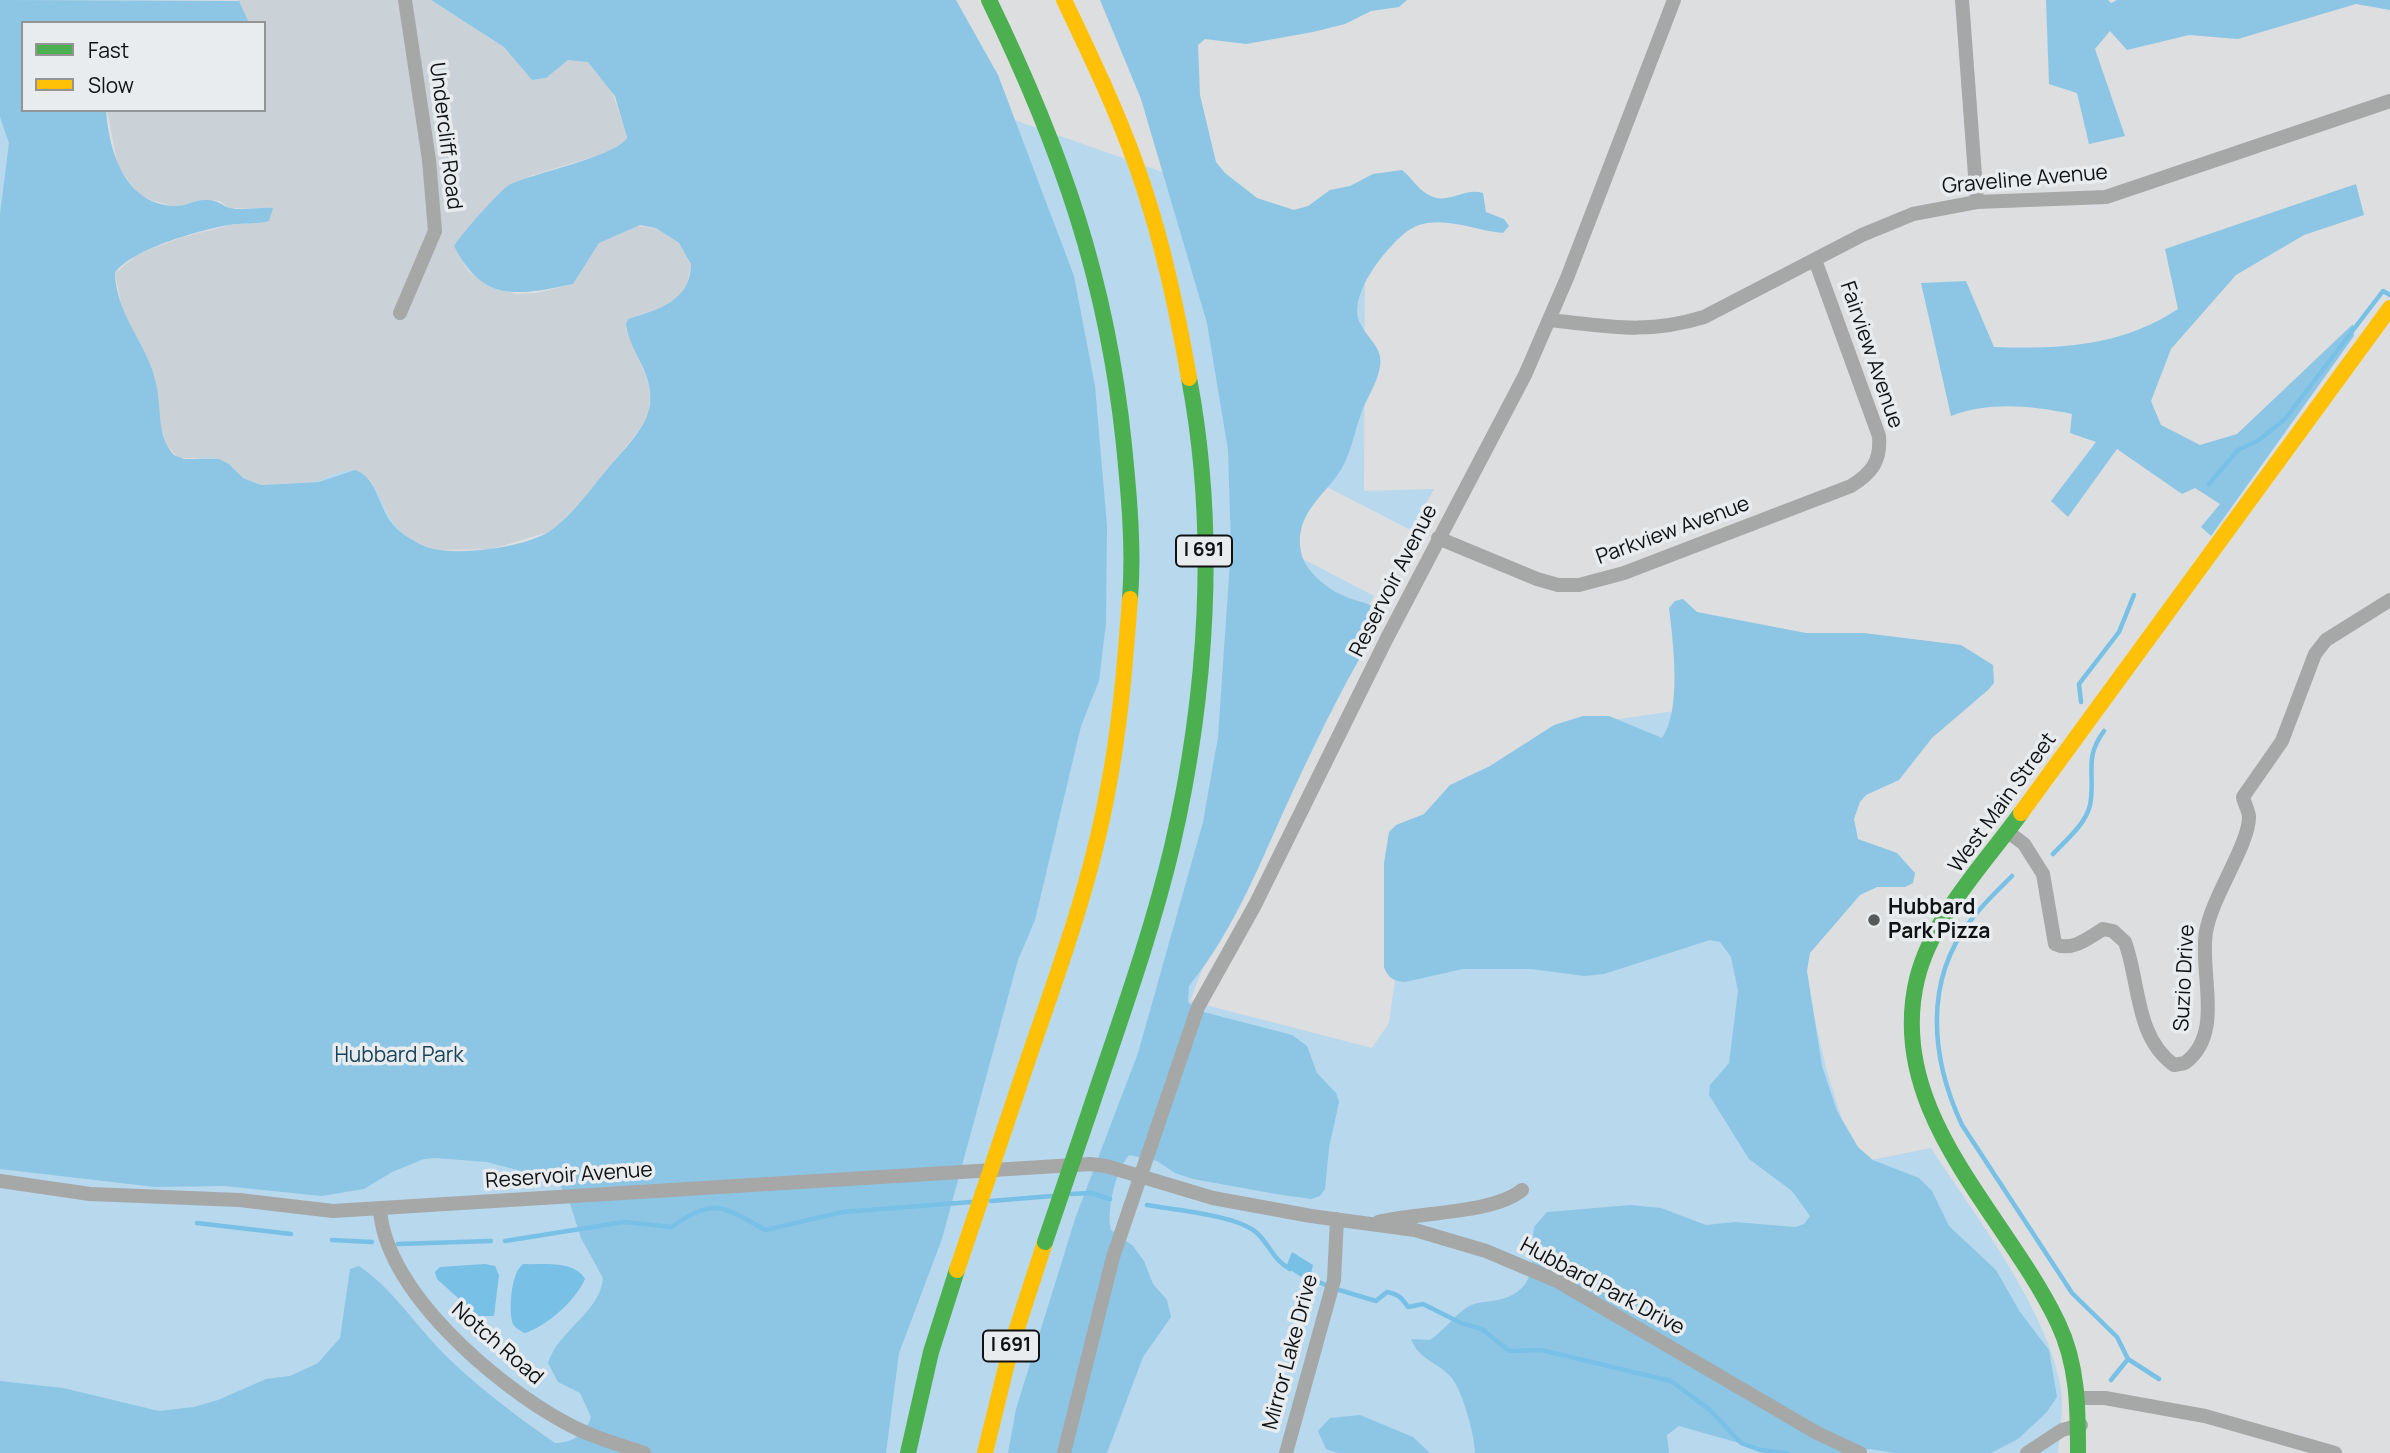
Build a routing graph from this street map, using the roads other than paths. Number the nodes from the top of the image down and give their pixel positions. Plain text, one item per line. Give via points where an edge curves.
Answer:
1 (405, 0) edge
2 (989, 0) edge
3 (1064, 0) edge
4 (1674, 0) edge
5 (1962, 0) edge
6 (2390, 101) edge
7 (1977, 202) junction
8 (1815, 260) junction
9 (2390, 309) edge
10 (400, 313) dead end
11 (1549, 320) junction
12 (1876, 465) joint
13 (1438, 538) junction
14 (2390, 600) edge
15 (2008, 832) junction
16 (1140, 1175) junction
17 (0, 1181) edge
18 (1522, 1190) dead end
19 (380, 1209) junction
20 (1337, 1219) junction
21 (1371, 1224) junction
22 (2081, 1398) junction
23 (2081, 1425) junction
24 (644, 1453) edge
25 (908, 1453) edge
26 (985, 1453) edge
27 (1064, 1453) edge
28 (1286, 1453) edge
29 (1860, 1453) edge
30 (2028, 1453) edge
31 (2078, 1453) edge
32 (2336, 1453) edge

1 - 10 street, Undercliff Road via 435,231
2 - 25 main road, bridge via 1052,135 1093,258 1118,382 1130,539 1127,654 1106,797 1076,913 928,1363
3 - 26 main road, I 691, bridge via 1124,132 1170,277 1197,433 1204,546 1198,697 1181,810 1153,917 1011,1347
4 - 11 street, Reservoir Avenue
5 - 7 street
6 - 7 street, Graveline Avenue via 2106,197
7 - 8 street, Graveline Avenue via 1913,214
8 - 11 street, Graveline Avenue via 1679,325 1630,329
8 - 12 street, Fairview Avenue via 1879,436
9 - 15 main road, West Main Street
11 - 13 street, Reservoir Avenue via 1505,415
12 - 13 street, Parkview Avenue via 1852,486 1624,573 1579,585 1537,579
13 - 16 street, Reservoir Avenue via 1255,905 1198,1007
14 - 15 street, Suzio Drive via 2326,640 2315,654 2282,741 2243,797 2249,816 2205,935 2207,1024 2201,1047 2185,1063 2174,1065 2164,1058 2147,1035 2125,942 2113,931 2103,929 2072,946 2055,944 2043,874 2024,844
15 - 22 main road, West Main Street via 1952,908 1926,956 1911,1011 1913,1063 1933,1119 2055,1313 2074,1362
16 - 19 street, Reservoir Avenue via 1090,1164
16 - 20 street, Hubbard Park Drive via 1213,1198
16 - 27 street, Reservoir Avenue via 1113,1257
17 - 19 street, Reservoir Avenue via 136,1197 239,1200 333,1211
18 - 21 street via 1498,1204 1408,1214
19 - 24 street, Notch Road via 390,1251 422,1300 460,1345 541,1409 590,1435
20 - 21 street, Hubbard Park Drive
20 - 28 street, Mirror Lake Drive via 1334,1280
21 - 29 street, Hubbard Park Drive via 1449,1239 1557,1281 1817,1433
22 - 23 main road, West Main Street
22 - 32 street via 2205,1416
23 - 30 street via 2062,1430
23 - 31 main road, West Main Street

